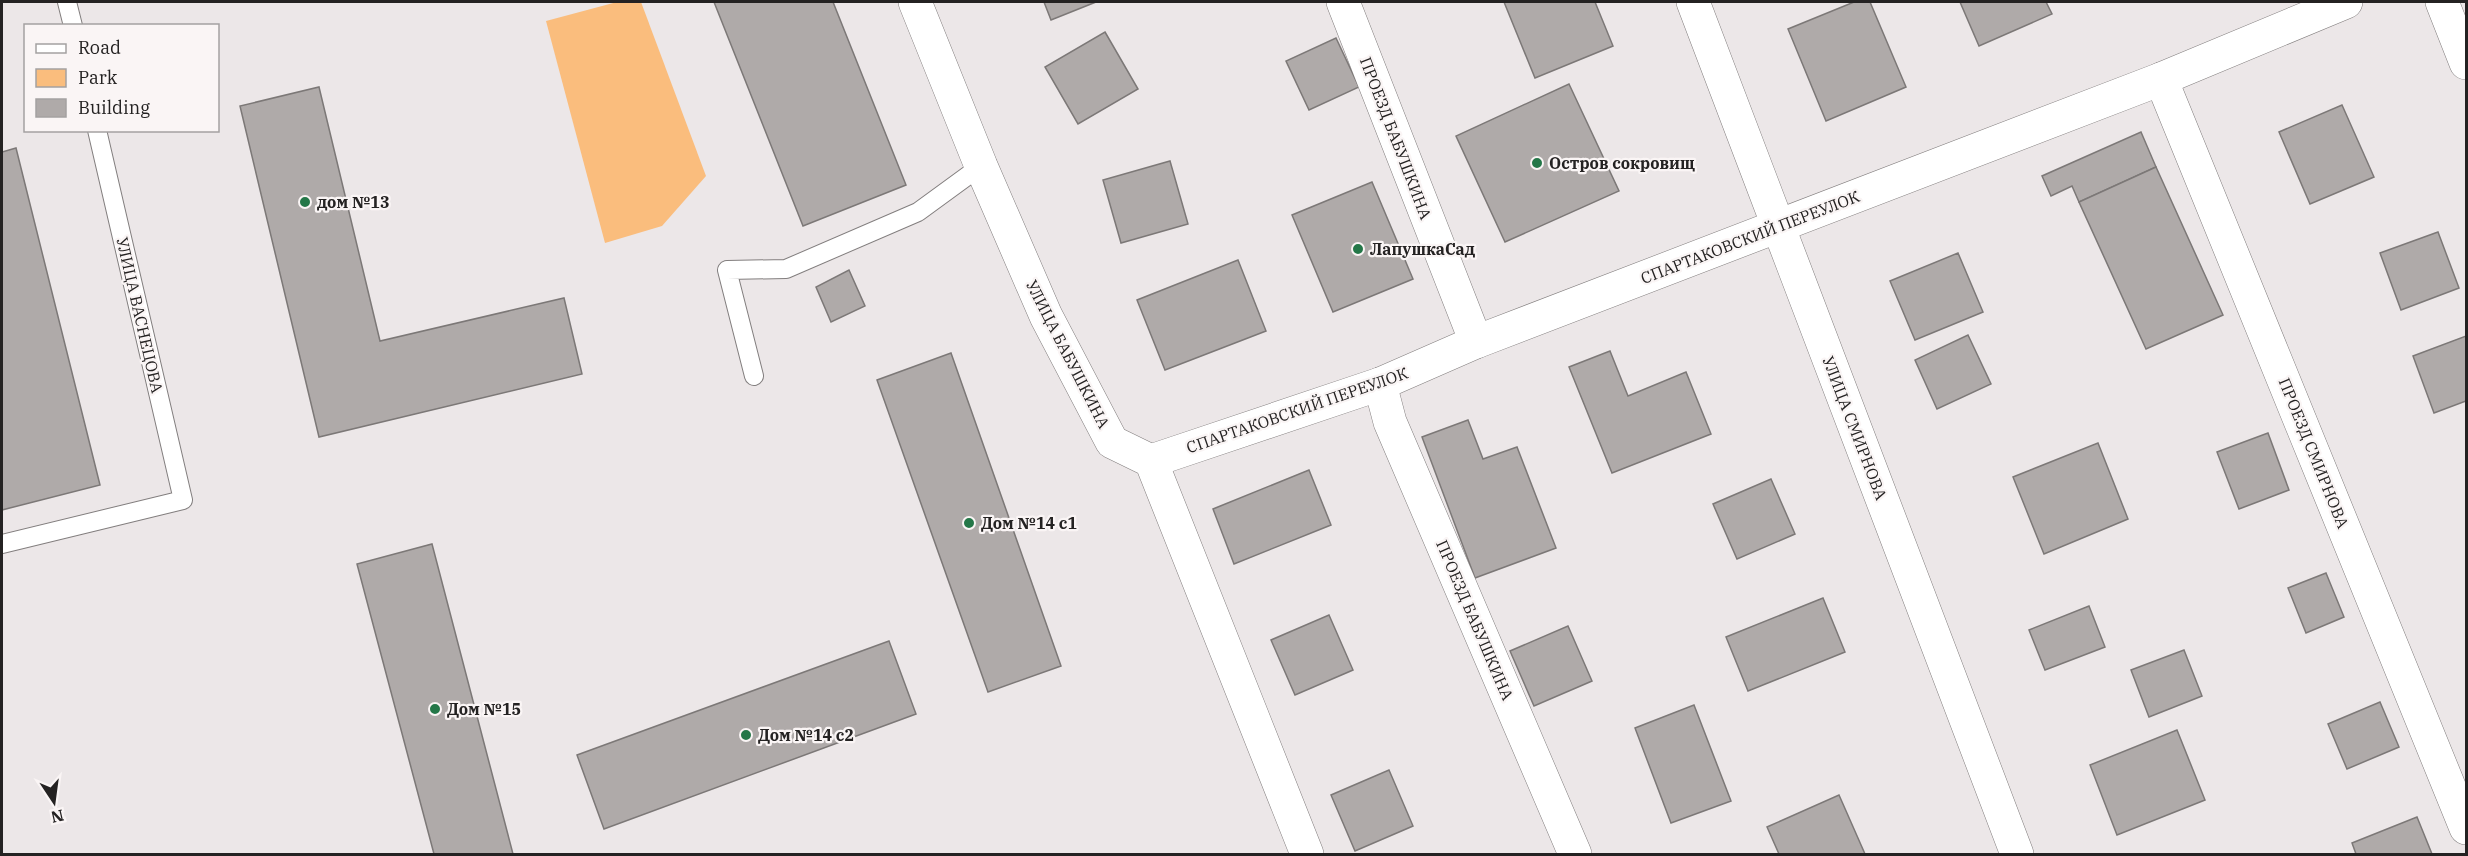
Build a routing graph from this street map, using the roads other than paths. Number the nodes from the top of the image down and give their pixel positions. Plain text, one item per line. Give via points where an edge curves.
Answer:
1 (67, 2) edge
2 (915, 2) edge
3 (1342, 2) edge
4 (1693, 2) edge
5 (2346, 2) edge
6 (2442, 2) edge
7 (72, 24) edge
8 (2466, 63) edge
9 (2161, 79) junction
10 (97, 132) edge
11 (981, 166) junction
12 (1779, 227) junction
13 (1476, 342) junction
14 (754, 376) dead end
15 (1380, 384) junction
16 (1151, 461) junction
17 (2, 544) edge
18 (2466, 828) edge
19 (1307, 855) edge
20 (1575, 855) edge
21 (2017, 855) edge

1 - 7 lane
2 - 11 street, УЛИЦА БАБУШКИНА
3 - 13 street, ПРОЕЗД БАБУШКИНА
4 - 12 street, УЛИЦА СМИРНОВА
5 - 9 street, СПАРТАКОВСКИЙ ПЕРЕУЛОК
6 - 8 street
9 - 12 street, СПАРТАКОВСКИЙ ПЕРЕУЛОК
9 - 18 street, ПРОЕЗД СМИРНОВА
10 - 17 lane, УЛИЦА ВАСНЕЦОВА via 183,500
11 - 14 lane via 918,212 786,269 727,270
11 - 16 street, УЛИЦА БАБУШКИНА via 1046,316 1112,442
12 - 13 street, СПАРТАКОВСКИЙ ПЕРЕУЛОК
12 - 21 street, УЛИЦА СМИРНОВА
13 - 15 street, СПАРТАКОВСКИЙ ПЕРЕУЛОК
15 - 16 street, СПАРТАКОВСКИЙ ПЕРЕУЛОК
15 - 20 street, ПРОЕЗД БАБУШКИНА via 1390,422
16 - 19 street

